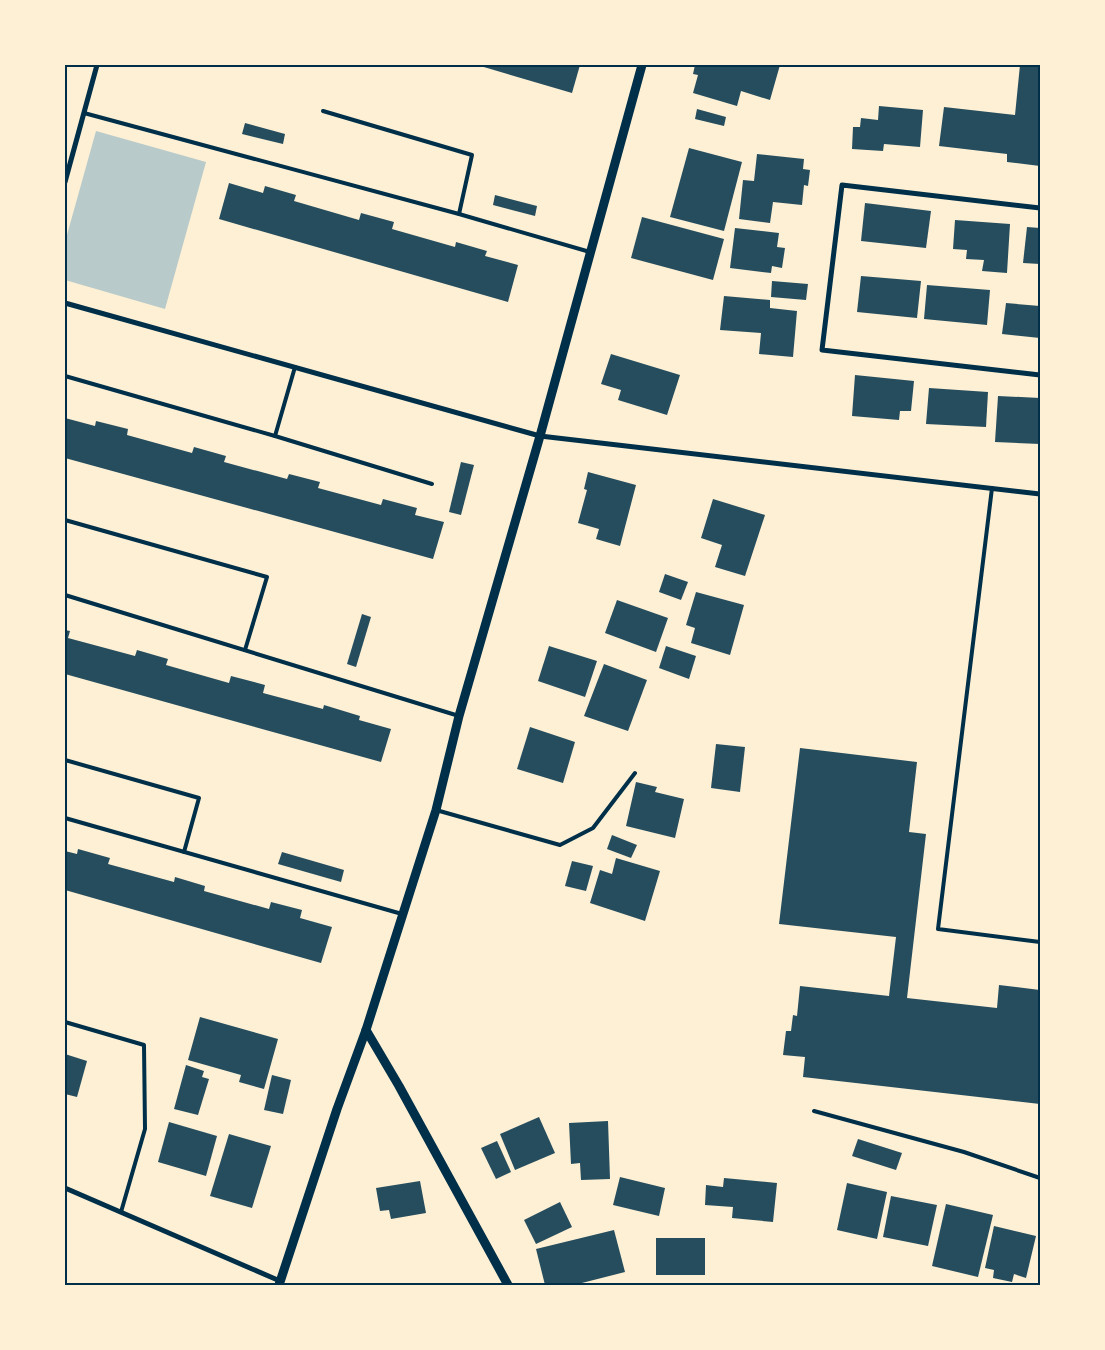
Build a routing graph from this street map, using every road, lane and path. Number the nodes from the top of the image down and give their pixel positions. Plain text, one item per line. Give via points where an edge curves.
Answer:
1 (97, 65) edge
2 (642, 65) edge
3 (323, 111) dead end
4 (84, 113) junction
5 (65, 182) edge
6 (1040, 208) edge
7 (459, 214) junction
8 (590, 252) junction
9 (65, 303) edge
10 (295, 367) junction
11 (1040, 375) edge
12 (65, 376) edge
13 (275, 436) junction
14 (540, 436) junction
15 (432, 484) dead end
16 (992, 488) junction
17 (1040, 494) edge
18 (65, 520) edge
19 (65, 595) edge
20 (245, 650) junction
21 (459, 716) junction
22 (65, 760) edge
23 (635, 774) dead end
24 (436, 810) junction
25 (65, 818) edge
26 (184, 852) junction
27 (402, 914) junction
28 (1040, 942) edge
29 (65, 1022) edge
30 (366, 1030) junction
31 (814, 1110) dead end
32 (1040, 1178) edge
33 (65, 1188) edge
34 (121, 1212) junction
35 (279, 1283) edge
36 (508, 1285) edge

1 - 4 street
2 - 8 street
3 - 7 lane via 472,155
4 - 5 street
4 - 7 lane
6 - 11 street via 842,185 822,350
7 - 8 lane
8 - 14 street
9 - 10 street
10 - 13 lane
10 - 14 street
12 - 13 lane
13 - 15 lane
14 - 16 street
14 - 21 street
16 - 17 street
16 - 28 lane via 938,929
18 - 20 lane via 267,577
19 - 20 lane
20 - 21 lane
21 - 24 street
22 - 26 lane via 199,798
23 - 24 lane via 594,828 560,845
24 - 27 street
25 - 26 lane
26 - 27 lane
27 - 30 street
29 - 34 lane via 144,1045 145,1129
30 - 35 street via 336,1109
30 - 36 street
31 - 32 lane via 964,1152
33 - 34 street
34 - 35 street

